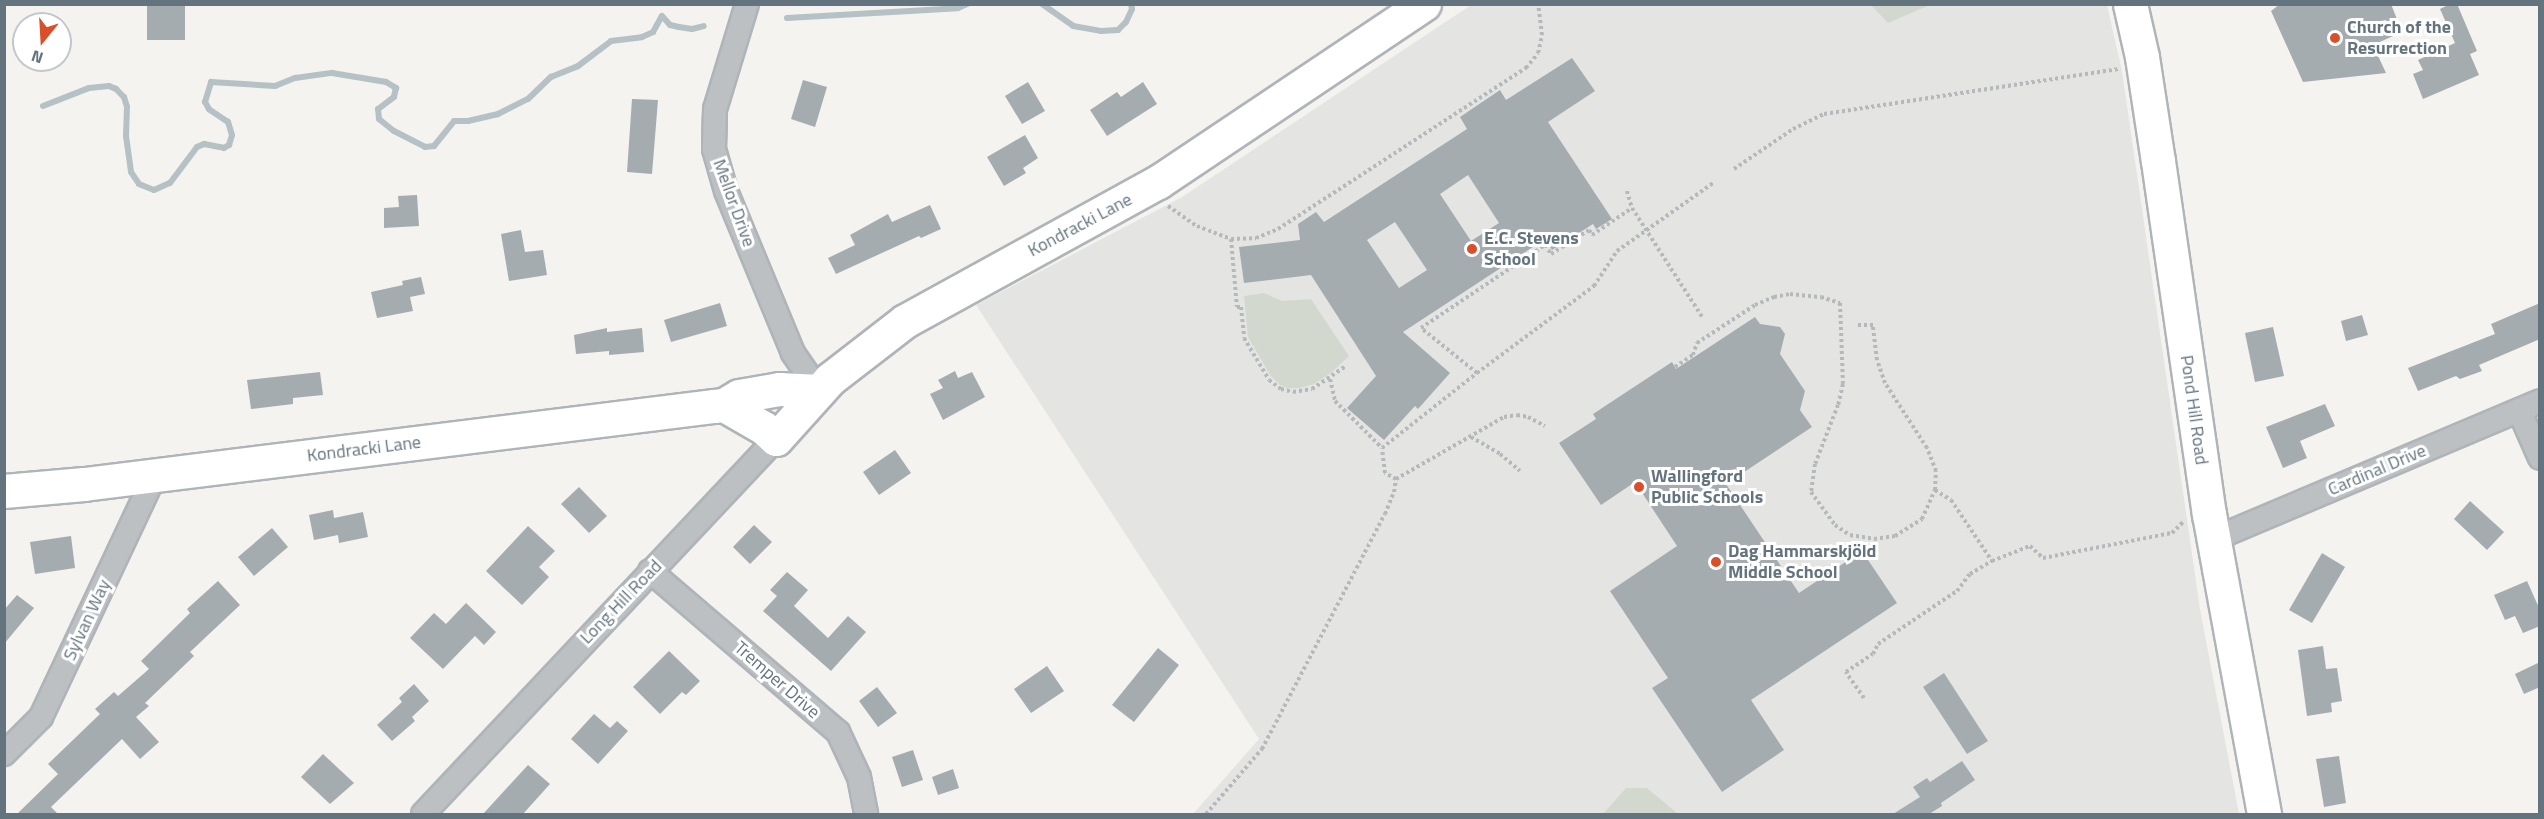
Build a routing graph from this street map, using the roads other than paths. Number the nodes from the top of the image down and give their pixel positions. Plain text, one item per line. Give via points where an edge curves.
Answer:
1 (747, 4) edge
2 (1424, 4) edge
3 (2130, 4) edge
4 (819, 391) junction
5 (2540, 401) edge
6 (724, 405) junction
7 (2518, 410) junction
8 (776, 439) junction
9 (2540, 458) edge
10 (155, 475) junction
11 (4, 490) edge
12 (2214, 539) junction
13 (650, 571) junction
14 (4, 754) edge
15 (423, 814) edge
16 (866, 814) edge
17 (2264, 814) edge

1 - 4 street, Mellor Drive via 715,110 714,149 726,191 793,353
2 - 4 main road, Kondracki Lane via 1166,177 905,321 842,368
3 - 12 main road, Pond Hill Road via 2145,80
4 - 6 main road, Kondracki Lane via 779,389 739,396
4 - 8 main road, Long Hill Road
5 - 7 street, Cardinal Drive
6 - 8 main road
6 - 10 main road, Kondracki Lane
7 - 9 street
7 - 12 street, Cardinal Drive
8 - 13 street, Long Hill Road
10 - 11 main road, Kondracki Lane
10 - 14 street, Sylvan Way via 41,717
12 - 17 main road, Pond Hill Road
13 - 15 street, Long Hill Road
13 - 16 street, Tremper Drive via 837,732 859,777

